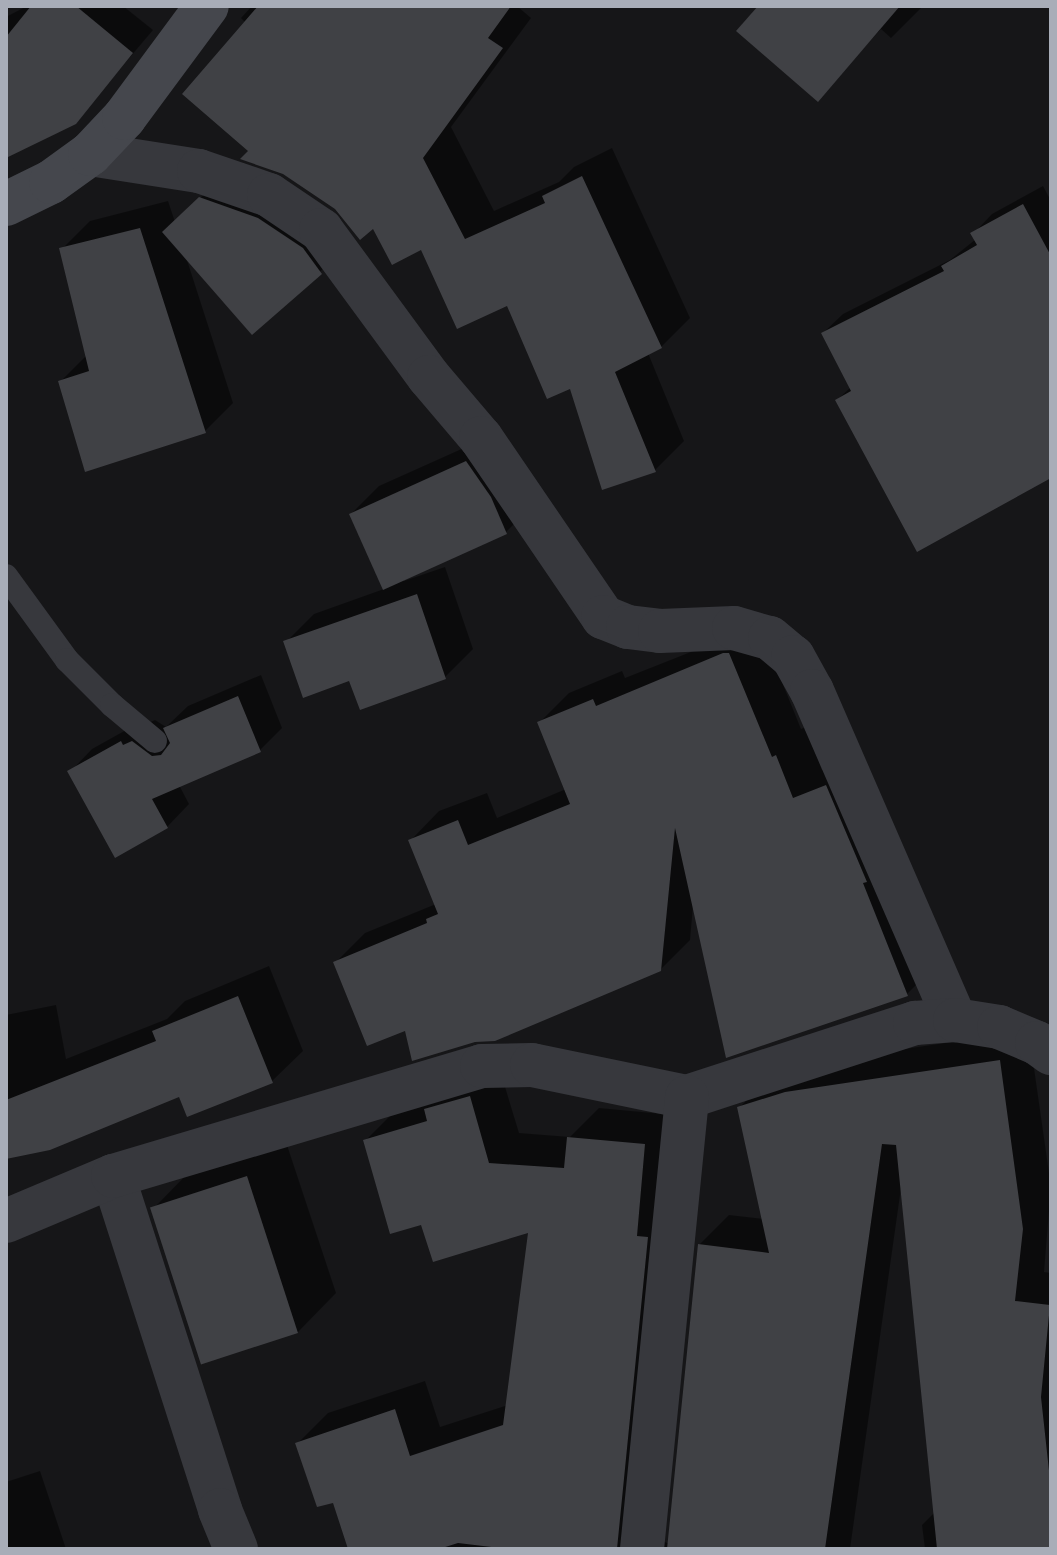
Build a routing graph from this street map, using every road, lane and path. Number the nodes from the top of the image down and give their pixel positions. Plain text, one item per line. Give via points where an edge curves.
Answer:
1 (207, 6) edge
2 (90, 154) junction
3 (6, 204) edge
4 (6, 576) edge
5 (155, 741) dead end
6 (955, 1020) junction
7 (1051, 1053) edge
8 (687, 1097) junction
9 (113, 1176) junction
10 (6, 1221) edge
11 (236, 1549) edge
12 (642, 1549) edge

1 - 2 main road via 124,118
2 - 3 main road via 51,182
2 - 6 street via 199,171 269,195 321,230 429,377 481,438 603,617 660,631 734,628 770,638 793,657
4 - 5 lane via 67,660
6 - 7 street via 999,1027
6 - 8 street via 915,1023
8 - 9 street via 532,1065 482,1066
8 - 12 street
9 - 10 street
9 - 11 street

